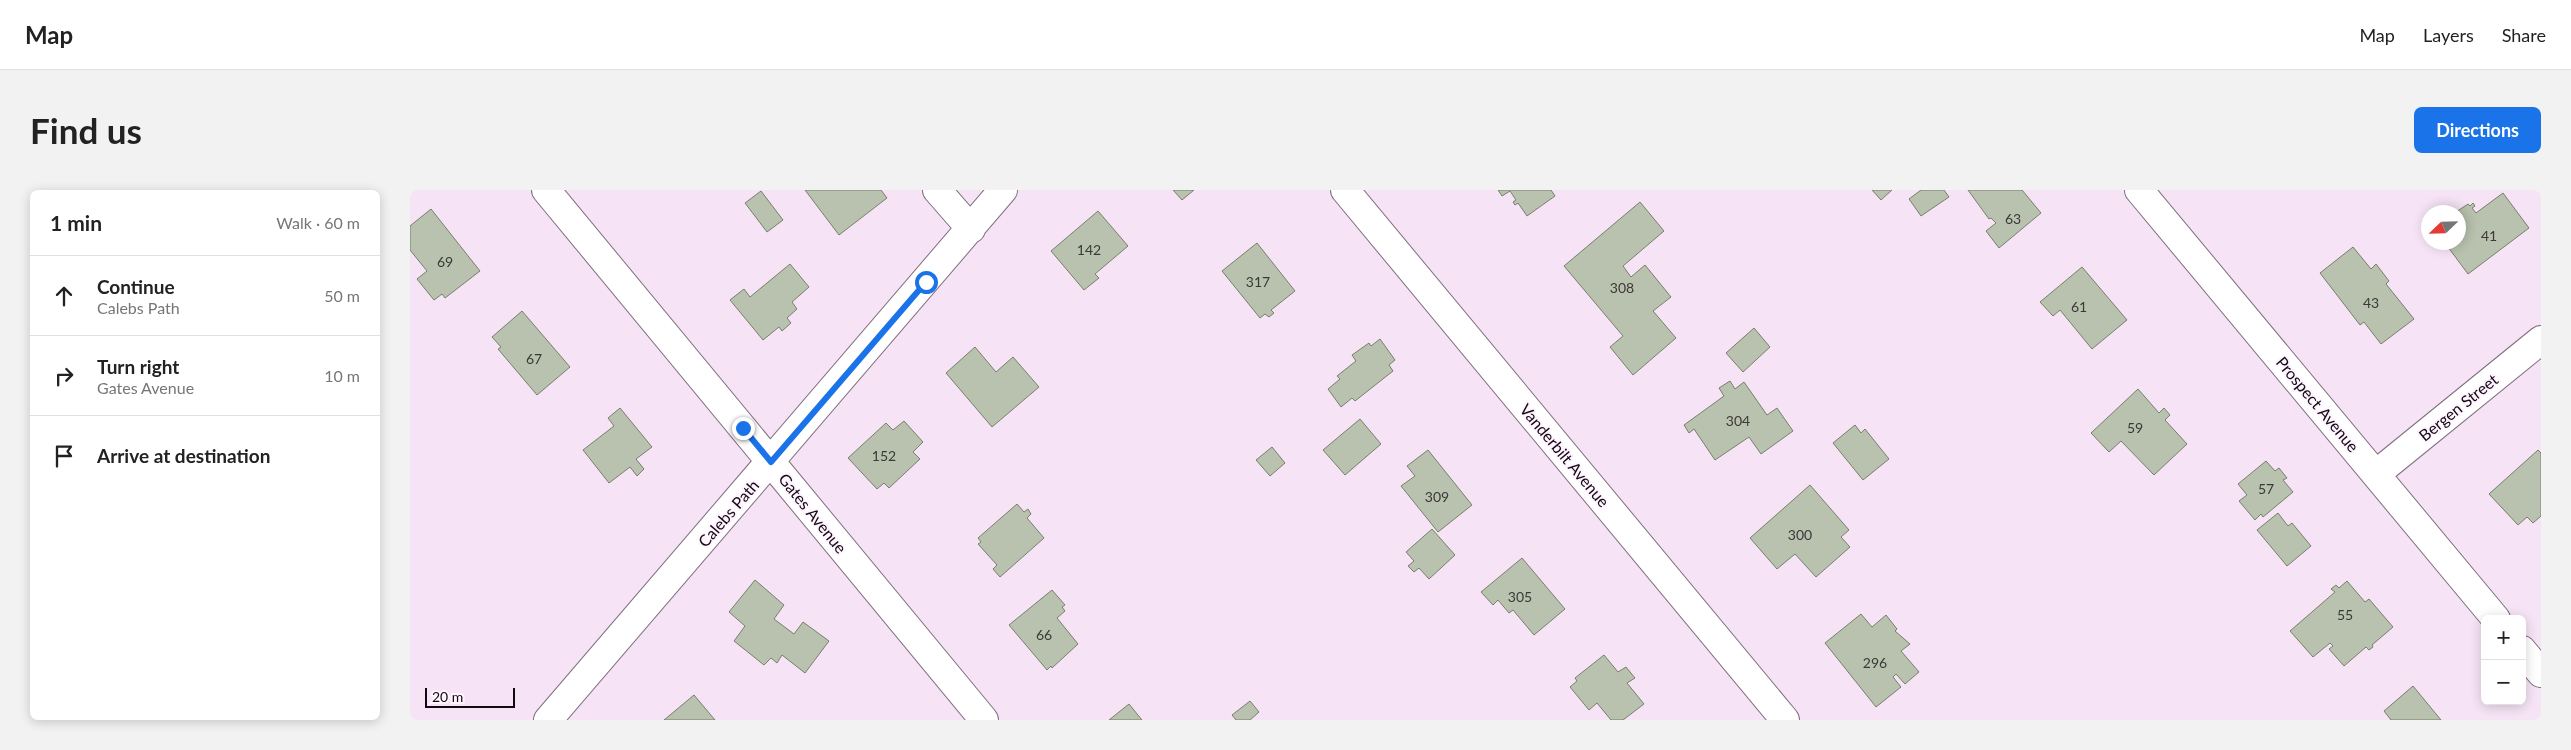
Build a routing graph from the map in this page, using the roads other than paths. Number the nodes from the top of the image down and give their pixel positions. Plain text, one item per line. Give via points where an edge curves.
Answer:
1 (546, 190) edge
2 (937, 190) edge
3 (1003, 190) edge
4 (1345, 190) edge
5 (2139, 190) edge
6 (971, 228) junction
7 (2541, 340) edge
8 (771, 462) junction
9 (2376, 474) junction
10 (2493, 615) edge
11 (2526, 655) edge
12 (2541, 673) edge
13 (548, 720) edge
14 (984, 720) edge
15 (1785, 720) edge

1 - 8 street, Gates Avenue
2 - 6 street
3 - 6 street, Calebs Path
4 - 15 street, Vanderbilt Avenue
5 - 9 street, Prospect Avenue
6 - 8 street, Calebs Path
7 - 9 street, Bergen Street
8 - 13 street, Calebs Path
8 - 14 street, Gates Avenue
9 - 10 street, Prospect Avenue
11 - 12 street

